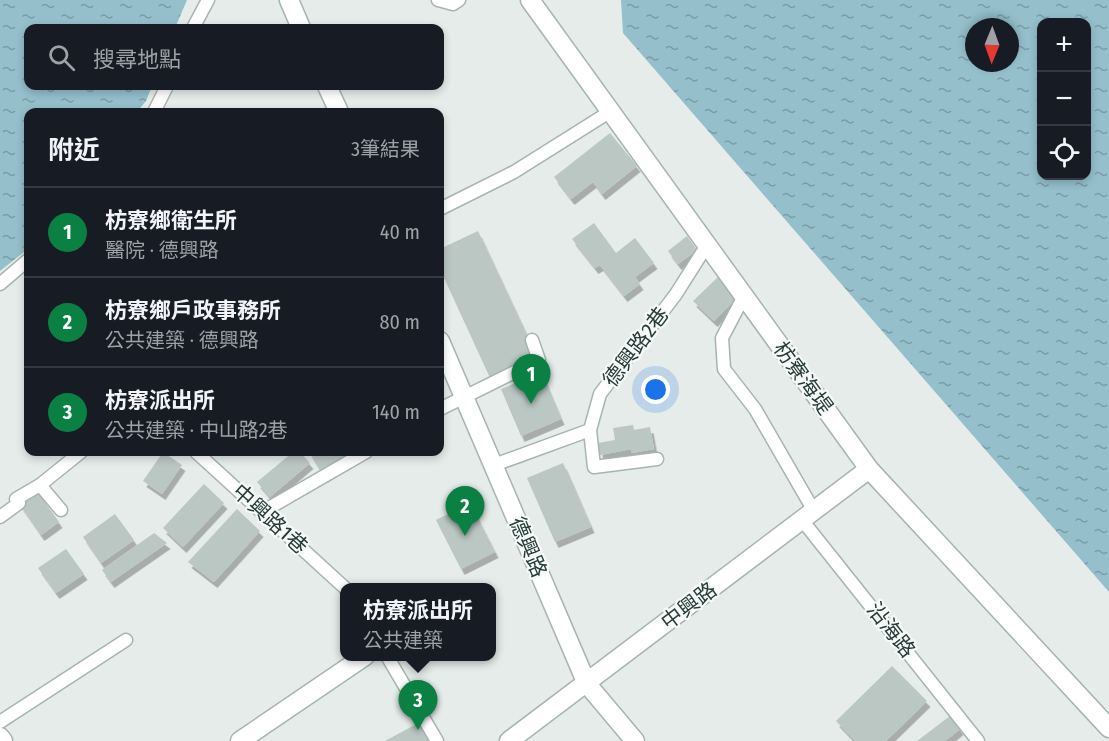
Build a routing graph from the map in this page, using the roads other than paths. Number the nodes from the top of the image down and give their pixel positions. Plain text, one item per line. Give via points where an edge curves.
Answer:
1 (208, 0) edge
2 (289, 0) edge
3 (438, 0) edge
4 (459, 0) edge
5 (530, 0) edge
6 (195, 24) edge
7 (299, 24) edge
8 (165, 90) edge
9 (329, 90) edge
10 (156, 108) edge
11 (337, 108) edge
12 (610, 111) junction
13 (444, 208) edge
14 (707, 245) junction
15 (24, 263) edge
16 (0, 284) edge
17 (744, 297) junction
18 (532, 340) dead end
19 (444, 351) edge
20 (463, 396) junction
21 (444, 407) edge
22 (590, 430) junction
23 (76, 456) edge
24 (200, 456) edge
25 (359, 456) edge
26 (657, 459) dead end
27 (494, 465) junction
28 (869, 469) junction
29 (40, 485) junction
30 (61, 510) dead end
31 (262, 512) junction
32 (808, 516) junction
33 (0, 517) edge
34 (340, 583) edge
35 (126, 640) dead end
36 (359, 661) edge
37 (389, 661) edge
38 (586, 684) junction
39 (0, 722) edge
40 (1109, 728) edge
41 (0, 737) edge
42 (3, 741) edge
43 (240, 741) edge
44 (437, 741) edge
45 (509, 741) edge
46 (635, 741) edge
47 (978, 741) edge

1 - 6 lane
2 - 7 street
3 - 4 lane via 453,4
5 - 12 street, 枋寮海堤
8 - 10 lane
9 - 11 street
12 - 13 lane via 514,171
12 - 14 street, 枋寮海堤
14 - 17 street, 枋寮海堤
14 - 22 lane, 德興路2巷 via 676,294 600,394
15 - 16 lane
17 - 28 street, 枋寮海堤
17 - 32 lane, 沿海路 via 722,338 724,369 755,409
18 - 20 lane via 539,360
19 - 20 street, 德興路
20 - 21 lane
20 - 27 street, 德興路
22 - 26 lane, 德興路2巷 via 594,467
22 - 27 lane
23 - 29 lane
24 - 31 lane, 中興路1巷
25 - 31 lane
27 - 38 street, 德興路
28 - 32 street, 中興路
28 - 40 street, 枋寮海堤
29 - 30 lane
29 - 33 lane via 16,499 19,503
31 - 34 lane, 中興路1巷
32 - 38 street, 中興路
32 - 47 lane, 沿海路
35 - 39 lane
36 - 43 street
37 - 44 lane
38 - 45 street, 中興路
38 - 46 street, 德興路
41 - 42 street

